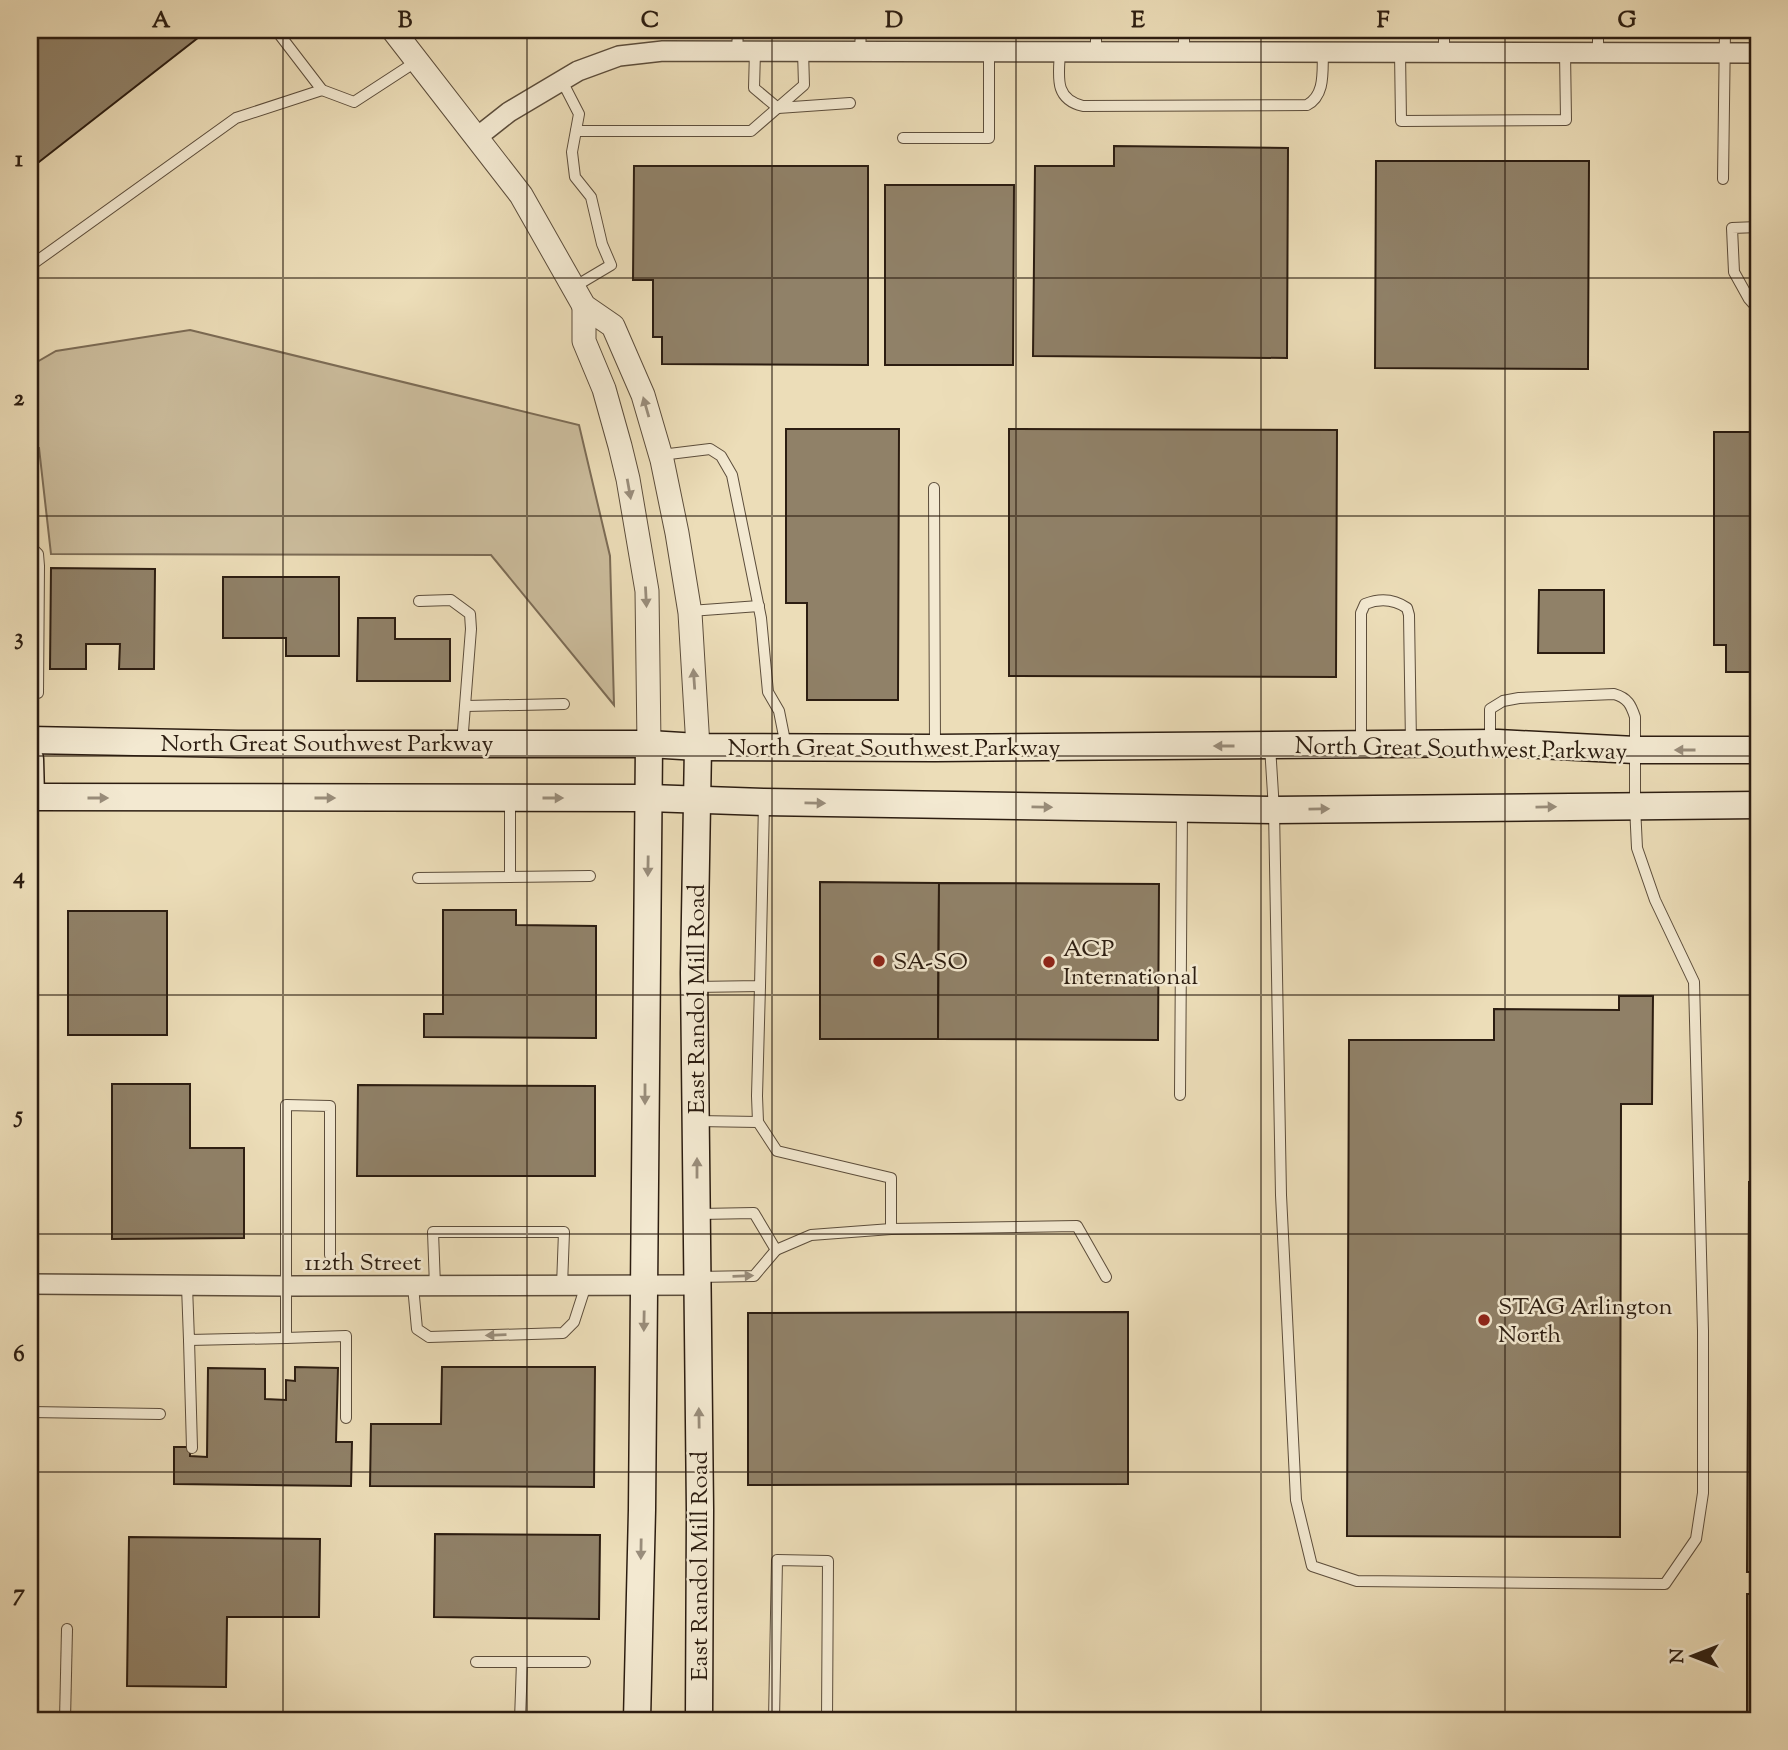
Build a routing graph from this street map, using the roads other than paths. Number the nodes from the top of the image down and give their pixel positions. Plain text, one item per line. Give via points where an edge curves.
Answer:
1 (276, 30) edge
2 (393, 30) edge
3 (738, 30) edge
4 (860, 30) edge
5 (1096, 30) edge
6 (1184, 30) edge
7 (1444, 30) edge
8 (1598, 30) edge
9 (1725, 30) edge
10 (746, 51) junction
11 (803, 51) junction
12 (860, 51) junction
13 (989, 51) junction
14 (1060, 51) junction
15 (1096, 52) junction
16 (1184, 52) junction
17 (1323, 52) junction
18 (1400, 52) junction
19 (1444, 52) junction
20 (1565, 52) junction
21 (1598, 52) junction
22 (1725, 53) junction
23 (1758, 54) edge
24 (417, 61) junction
25 (562, 81) junction
26 (322, 90) junction
27 (850, 103) dead end
28 (778, 108) junction
29 (576, 131) junction
30 (476, 138) junction
31 (903, 138) dead end
32 (1723, 179) dead end
33 (1758, 228) edge
34 (30, 266) edge
35 (578, 296) junction
36 (1758, 309) edge
37 (660, 455) junction
38 (934, 488) dead end
39 (30, 547) edge
40 (419, 601) dead end
41 (759, 606) junction
42 (689, 611) junction
43 (30, 693) edge
44 (564, 704) dead end
45 (466, 706) junction
46 (30, 740) edge
47 (1490, 743) junction
48 (462, 744) junction
49 (649, 744) junction
50 (1411, 744) junction
51 (1361, 745) junction
52 (1270, 746) junction
53 (698, 747) junction
54 (786, 747) junction
55 (935, 747) junction
56 (1635, 750) junction
57 (1758, 750) edge
58 (30, 759) edge
59 (510, 798) junction
60 (649, 798) junction
61 (697, 800) junction
62 (764, 802) junction
63 (30, 804) edge
64 (1758, 805) edge
65 (1635, 806) junction
66 (1182, 809) junction
67 (1274, 810) junction
68 (590, 876) dead end
69 (510, 877) junction
70 (418, 878) dead end
71 (760, 986) junction
72 (695, 987) junction
73 (1180, 1095) dead end
74 (697, 1121) junction
75 (758, 1122) junction
76 (697, 1214) junction
77 (891, 1229) junction
78 (776, 1250) junction
79 (330, 1255) dead end
80 (1106, 1277) dead end
81 (697, 1281) junction
82 (30, 1284) edge
83 (586, 1285) junction
84 (644, 1285) junction
85 (187, 1286) junction
86 (286, 1286) junction
87 (413, 1286) junction
88 (435, 1286) junction
89 (562, 1286) junction
90 (286, 1338) junction
91 (189, 1340) junction
92 (30, 1412) edge
93 (160, 1414) dead end
94 (346, 1418) dead end
95 (192, 1448) dead end
96 (67, 1629) dead end
97 (476, 1662) dead end
98 (522, 1662) junction
99 (585, 1662) dead end
100 (65, 1720) edge
101 (520, 1720) edge
102 (638, 1720) edge
103 (699, 1720) edge
104 (774, 1720) edge
105 (827, 1720) edge

1 - 26 lane
2 - 24 street, East Randol Mill Road
3 - 10 lane
4 - 12 lane
5 - 15 lane
6 - 16 lane
7 - 19 lane
8 - 21 lane
9 - 22 lane
10 - 11 street
10 - 25 street via 619,56
10 - 28 lane via 754,88
11 - 12 street
11 - 28 lane via 804,85
12 - 13 street
13 - 14 street
13 - 31 lane via 989,138
14 - 15 street
14 - 17 lane via 1058,84 1062,94 1083,106 1307,105 1321,90
15 - 16 street
16 - 17 street
17 - 18 street
18 - 19 street
18 - 20 lane via 1401,121 1415,121 1566,120
19 - 20 street
20 - 21 street
21 - 22 street
22 - 23 street
22 - 32 lane
24 - 26 lane via 354,102
24 - 30 street, East Randol Mill Road
25 - 29 lane via 579,114
25 - 30 street
26 - 34 lane via 236,118
27 - 28 lane
28 - 29 lane via 751,131
29 - 35 lane via 572,152 575,177 591,198 611,265
30 - 35 street, East Randol Mill Road via 521,195
33 - 36 lane via 1732,228 1734,272
37 -> 35 street, East Randol Mill Road via 643,395 613,326
35 -> 49 street, East Randol Mill Road via 584,341 604,389 628,479 647,591
37 - 41 lane via 710,449 721,456 732,475
37 - 42 street, East Randol Mill Road
38 - 55 lane
39 - 43 lane via 38,554 39,566 38,693
40 - 45 lane via 451,600 470,614
41 - 42 lane
41 - 54 lane via 768,692 779,711
53 -> 42 street, East Randol Mill Road
44 - 45 lane
45 - 48 lane
46 - 48 main road, North Great Southwest Parkway
47 - 50 main road, North Great Southwest Parkway
47 - 56 main road, North Great Southwest Parkway
47 - 56 lane via 1490,709 1503,702 1614,694 1631,704
48 - 49 main road, North Great Southwest Parkway
49 - 53 main road, North Great Southwest Parkway
49 - 60 main road, East Randol Mill Road
50 - 51 main road, North Great Southwest Parkway
50 - 51 lane via 1409,615 1407,608 1395,601 1365,604 1362,613
51 - 52 main road, North Great Southwest Parkway
52 -> 55 main road, North Great Southwest Parkway
52 - 67 lane
53 - 54 main road, North Great Southwest Parkway
53 - 61 main road, East Randol Mill Road
54 - 55 main road, North Great Southwest Parkway
57 -> 56 main road, North Great Southwest Parkway
56 - 65 lane
58 - 63 main road
59 -> 60 main road
63 -> 59 main road
59 - 69 lane
60 - 61 main road
60 -> 84 main road, East Randol Mill Road
61 - 62 main road
61 - 72 main road, East Randol Mill Road
62 -> 66 main road
62 - 71 lane
64 - 65 main road
67 -> 65 main road
65 - 67 lane via 1637,848 1694,982 1703,1493 1696,1539 1665,1584 1357,1581 1312,1566 1296,1500 1281,1209
66 - 67 main road
66 - 73 lane
68 - 69 lane
69 - 70 lane
71 - 72 lane
71 - 75 lane
72 - 74 main road, East Randol Mill Road
74 - 75 lane
76 -> 74 main road, East Randol Mill Road
75 - 77 lane via 777,1151 891,1178
76 - 78 lane via 754,1213
76 - 81 main road, East Randol Mill Road
77 - 78 lane via 811,1235
77 - 80 lane via 1077,1226
81 -> 78 lane via 754,1276
79 - 86 lane via 330,1106 286,1105
81 - 84 street, 112th Street
103 -> 81 main road, East Randol Mill Road
82 - 85 street, 112th Street
83 - 84 street, 112th Street
83 -> 87 lane via 574,1322 563,1333 429,1337 417,1329
83 - 89 street, 112th Street
84 -> 102 main road, East Randol Mill Road
85 - 86 street, 112th Street
85 - 91 lane
86 - 87 street, 112th Street
86 - 90 lane
87 - 88 street, 112th Street
88 - 89 street, 112th Street
88 - 89 lane via 433,1232 564,1232
90 - 91 lane
90 - 94 lane via 346,1336
91 - 95 lane
92 - 93 lane
96 - 100 lane
97 - 98 lane
98 - 99 lane
98 - 101 lane
104 - 105 lane via 777,1560 828,1561

